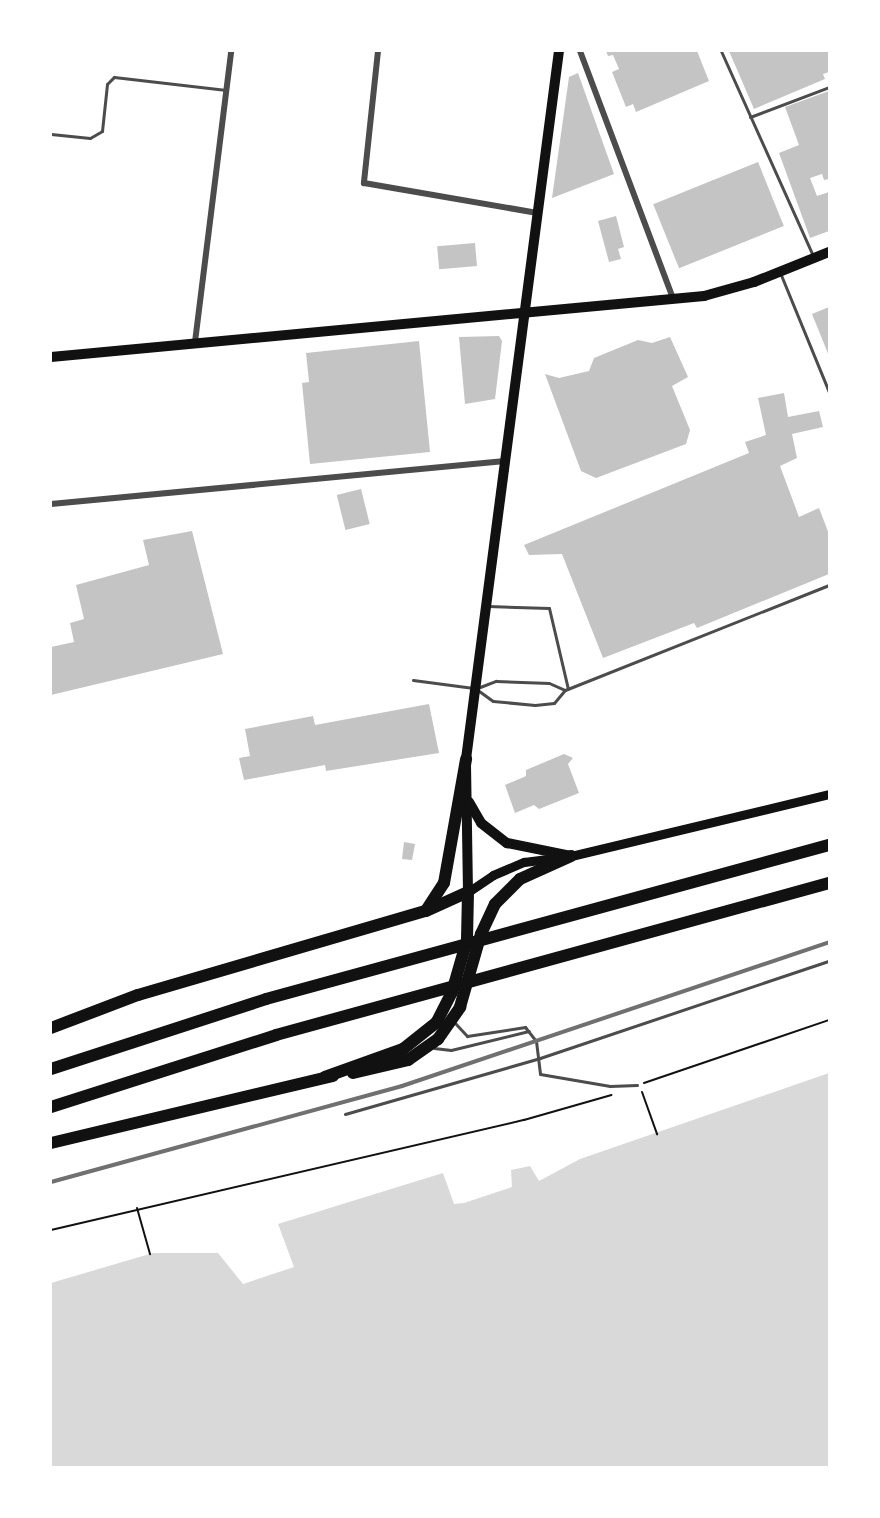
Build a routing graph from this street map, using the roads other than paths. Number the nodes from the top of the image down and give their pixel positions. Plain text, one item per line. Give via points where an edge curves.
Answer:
1 (231, 51) edge
2 (378, 51) edge
3 (559, 51) edge
4 (580, 51) edge
5 (721, 51) edge
6 (829, 87) edge
7 (226, 90) junction
8 (750, 117) junction
9 (51, 134) edge
10 (537, 213) junction
11 (829, 252) edge
12 (814, 258) junction
13 (780, 272) junction
14 (674, 299) junction
15 (525, 313) junction
16 (195, 342) junction
17 (51, 357) edge
18 (829, 392) edge
19 (505, 461) junction
20 (51, 504) edge
21 (829, 585) edge
22 (486, 606) junction
23 (412, 680) dead end
24 (475, 688) junction
25 (567, 690) junction
26 (466, 759) junction
27 (829, 794) edge
28 (468, 801) junction
29 (829, 845) edge
30 (571, 856) junction
31 (829, 884) edge
32 (468, 892) junction
33 (426, 911) junction
34 (829, 961) edge
35 (453, 1018) junction
36 (51, 1028) edge
37 (530, 1031) junction
38 (429, 1047) junction
39 (540, 1058) junction
40 (51, 1069) edge
41 (325, 1077) junction
42 (637, 1085) road end
43 (51, 1107) edge
44 (345, 1114) dead end
45 (51, 1143) edge

1 - 7 street
2 - 10 street via 364,183
3 - 10 main road
4 - 14 street
5 - 8 lane
6 - 8 lane
7 - 9 lane via 114,77 107,84 102,131 90,138
7 - 16 street
8 - 12 lane
10 - 15 main road
11 - 12 main road
12 - 13 main road
13 - 14 main road via 733,290
13 - 18 lane
14 - 15 main road
15 - 16 main road
15 - 19 main road
16 - 17 main road
19 - 20 street
19 - 22 main road
21 - 25 lane
22 - 24 main road
22 - 25 lane via 549,608
23 - 24 lane
24 - 25 lane via 496,681 549,683
24 - 25 lane via 493,701 535,705 554,703
24 - 26 main road
26 - 28 main road
26 - 33 highway via 444,883
27 - 30 main road
28 - 30 main road via 481,823 507,843
28 - 32 main road
29 - 40 highway via 214,1015
30 - 32 main road via 514,866
30 - 35 highway via 520,879 495,904
31 - 43 highway via 266,1038
32 - 33 highway
32 - 41 highway via 467,940 452,992 437,1022 403,1049
33 - 36 highway via 138,995
34 - 39 lane
35 - 37 lane via 457,1030 467,1036 518,1026
35 - 38 highway
37 - 38 lane via 451,1050
37 - 39 lane
38 - 41 highway via 386,1068
39 - 42 lane via 540,1074 610,1086
39 - 44 lane
41 - 45 highway

